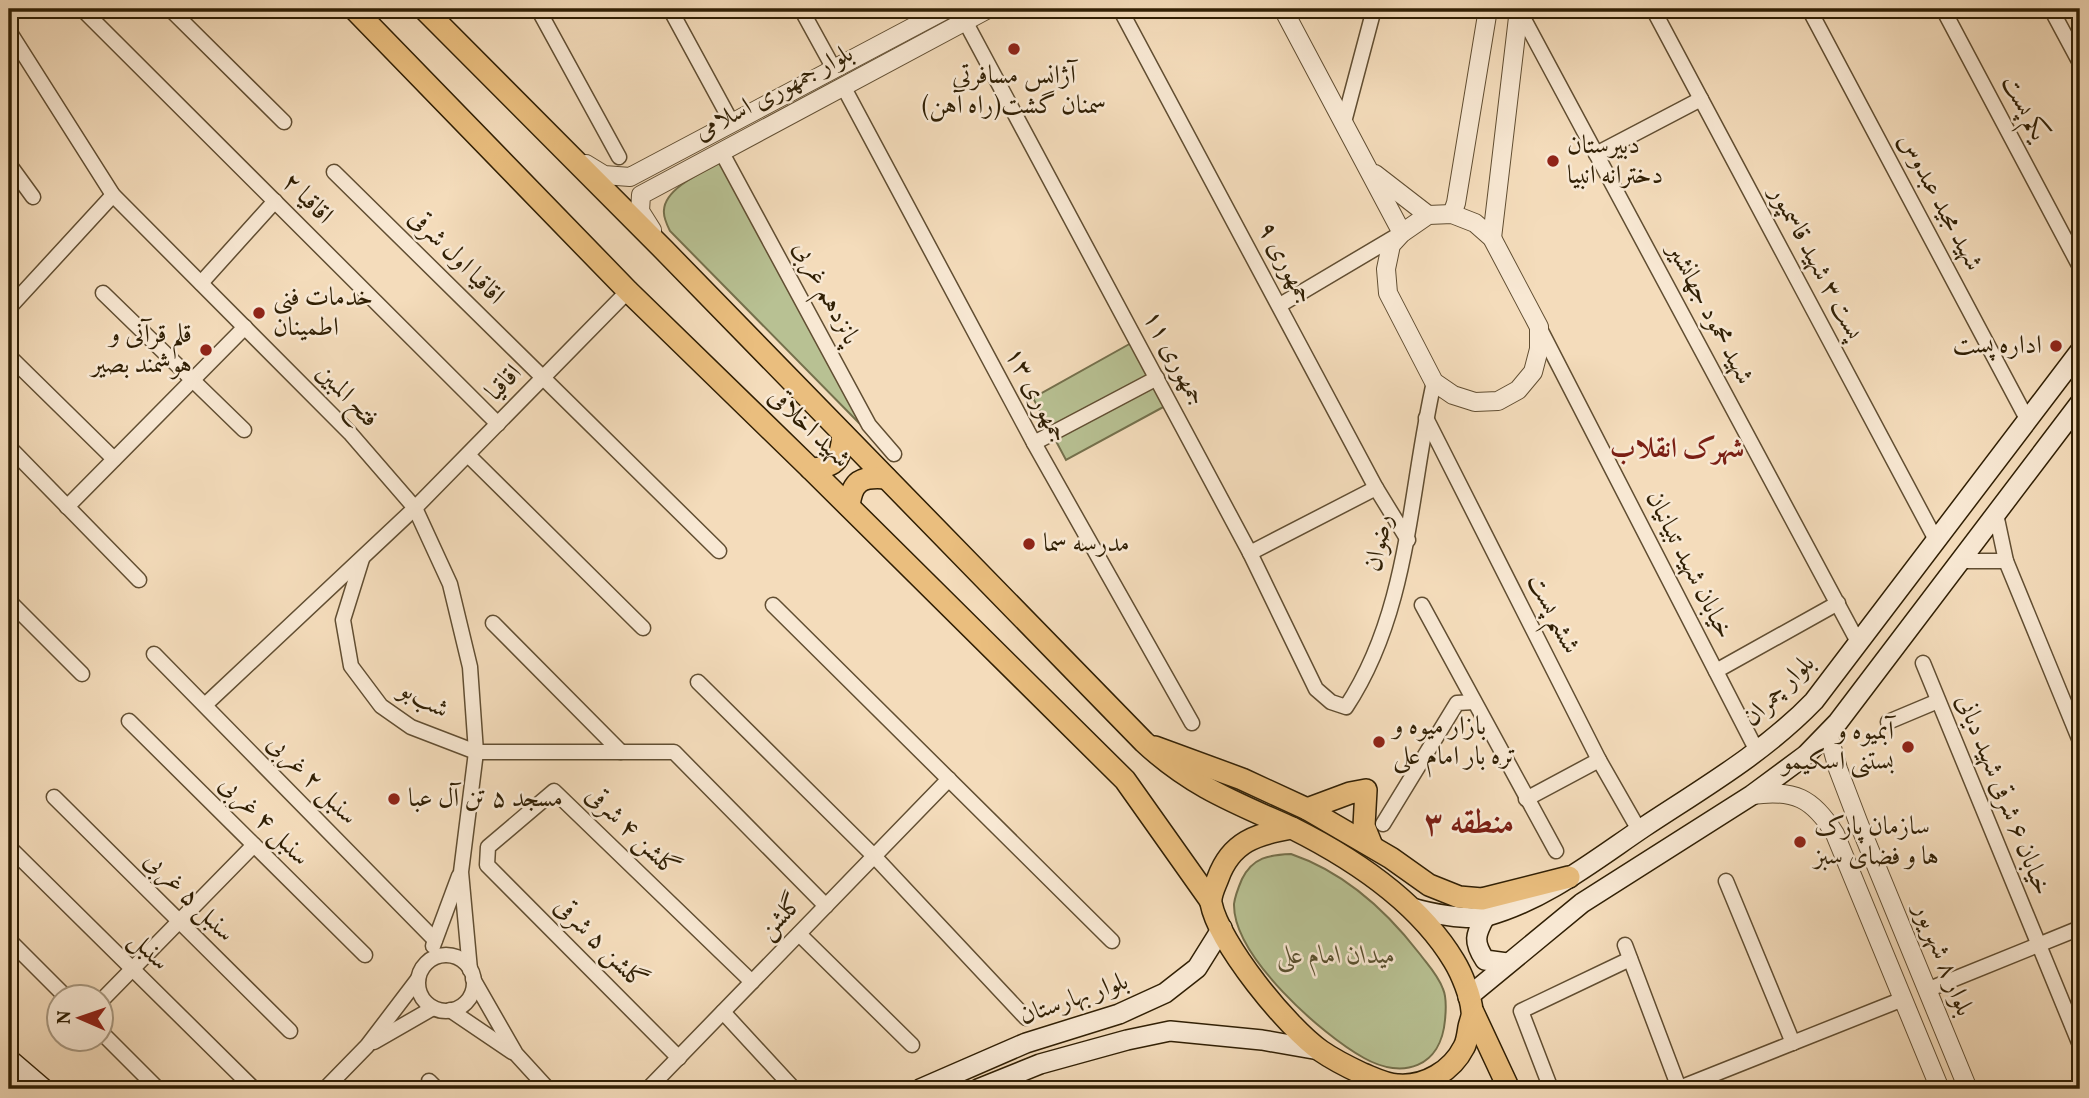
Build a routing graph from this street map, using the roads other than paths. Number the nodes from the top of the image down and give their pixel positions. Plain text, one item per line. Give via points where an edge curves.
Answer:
1 (82, 9) edge
2 (170, 9) edge
3 (354, 9) edge
4 (424, 9) edge
5 (538, 9) edge
6 (670, 9) edge
7 (801, 9) edge
8 (947, 9) edge
9 (988, 9) edge
10 (1120, 9) edge
11 (1283, 9) edge
12 (1374, 9) edge
13 (1488, 9) edge
14 (1519, 9) edge
15 (1653, 9) edge
16 (1809, 9) edge
17 (1943, 9) edge
18 (2051, 9) edge
19 (965, 21) junction
20 (9, 31) edge
21 (2080, 63) edge
22 (834, 69) junction
23 (843, 86) junction
24 (1701, 99) junction
25 (284, 122) dead end
26 (1344, 122) junction
27 (732, 123) junction
28 (721, 151) junction
29 (567, 152) junction
30 (1596, 154) junction
31 (619, 157) dead end
32 (9, 164) edge
33 (1370, 170) junction
34 (334, 172) dead end
35 (631, 177) junction
36 (113, 195) junction
37 (641, 195) junction
38 (33, 197) dead end
39 (275, 201) junction
40 (1452, 214) junction
41 (1428, 215) junction
42 (1402, 233) junction
43 (1492, 238) junction
44 (665, 251) junction
45 (2080, 267) edge
46 (201, 283) junction
47 (628, 291) junction
48 (103, 293) dead end
49 (1280, 305) junction
50 (9, 308) edge
51 (245, 327) junction
52 (1539, 327) junction
53 (2080, 351) edge
54 (9, 356) edge
55 (544, 377) junction
56 (1157, 378) junction
57 (193, 380) junction
58 (1434, 382) junction
59 (2080, 402) edge
60 (1426, 418) junction
61 (2027, 419) junction
62 (498, 424) junction
63 (244, 430) dead end
64 (843, 434) junction
65 (1034, 443) junction
66 (9, 447) edge
67 (894, 454) dead end
68 (468, 455) junction
69 (114, 459) junction
70 (811, 468) junction
71 (886, 478) junction
72 (1377, 488) junction
73 (849, 506) junction
74 (67, 507) junction
75 (415, 509) junction
76 (1996, 514) junction
77 (1408, 540) junction
78 (1936, 540) junction
79 (719, 551) dead end
80 (1250, 553) junction
81 (362, 559) junction
82 (1960, 561) junction
83 (2006, 561) junction
84 (139, 580) dead end
85 (9, 601) edge
86 (1838, 603) junction
87 (773, 605) dead end
88 (1422, 605) dead end
89 (493, 623) dead end
90 (643, 628) dead end
91 (1858, 642) junction
92 (154, 654) dead end
93 (1923, 663) dead end
94 (1716, 671) junction
95 (82, 674) dead end
96 (698, 682) dead end
97 (1938, 701) junction
98 (1474, 702) junction
99 (205, 705) junction
100 (1346, 707) joint
101 (129, 721) dead end
102 (1888, 722) dead end
103 (1192, 723) dead end
104 (1828, 733) junction
105 (2080, 741) edge
106 (1143, 742) junction
107 (1757, 751) junction
108 (476, 752) junction
109 (621, 752) junction
110 (1599, 760) junction
111 (949, 779) junction
112 (1752, 795) junction
113 (54, 797) dead end
114 (1526, 799) junction
115 (1307, 809) junction
116 (1382, 824) dead end
117 (1292, 828) junction
118 (1639, 831) junction
119 (254, 845) junction
120 (1372, 846) junction
121 (9, 847) edge
122 (1556, 851) dead end
123 (874, 856) junction
124 (487, 865) joint
125 (461, 872) junction
126 (1569, 877) junction
127 (1726, 881) dead end
128 (1210, 900) junction
129 (826, 906) junction
130 (1408, 906) junction
131 (1895, 910) junction
132 (1485, 917) junction
133 (1870, 920) junction
134 (179, 921) junction
135 (1222, 928) junction
136 (2080, 928) edge
137 (799, 934) junction
138 (9, 940) edge
139 (435, 940) junction
140 (1112, 941) dead end
141 (2038, 944) junction
142 (365, 955) dead end
143 (426, 963) junction
144 (1507, 963) junction
145 (132, 969) junction
146 (472, 974) junction
147 (418, 979) junction
148 (51, 982) edge
149 (752, 982) junction
150 (116, 986) edge
151 (1927, 990) junction
152 (1903, 999) junction
153 (1470, 1005) junction
154 (433, 1008) junction
155 (450, 1010) junction
156 (723, 1012) junction
157 (1026, 1018) dead end
158 (290, 1031) dead end
159 (1793, 1043) junction
160 (912, 1045) dead end
161 (2080, 1045) edge
162 (367, 1046) junction
163 (116, 1047) edge
164 (1319, 1050) junction
165 (516, 1054) junction
166 (679, 1058) junction
167 (9, 1059) edge
168 (1379, 1084) edge
169 (335, 1086) edge
170 (44, 1089) edge
171 (158, 1089) edge
172 (254, 1089) edge
173 (548, 1089) edge
174 (649, 1089) edge
175 (794, 1089) edge
176 (920, 1089) edge
177 (978, 1089) edge
178 (1509, 1089) edge
179 (1551, 1089) edge
180 (1678, 1089) edge
181 (1940, 1089) edge
182 (1968, 1089) edge

1 - 39 street, اقاقیا ۲
2 - 25 street
3 - 47 main road, شهید اخلاقی
4 - 29 main road, شهید اخلاقی
5 - 31 street
6 - 27 street
7 - 22 street
8 - 22 street, بلوار جمهوری اسلامی
9 - 19 street, بلوار جمهوری اسلامی
10 - 49 street, جمهوری ۹
11 - 26 street
12 - 26 street
13 - 40 street
14 - 30 street, شهید محمود جهانشیر
14 - 43 street
15 - 24 street, پست ۳ شهید قاسمپور
16 - 61 street, شهید مجید عبدوس
17 - 45 street, یکم پست
18 - 21 street
19 - 23 street, بلوار جمهوری اسلامی
19 - 56 street, جمهوری ۱۱
20 - 36 street, فتح المبین
22 - 27 street, بلوار جمهوری اسلامی
23 - 28 street, بلوار جمهوری اسلامی
23 - 65 street, جمهوری ۱۳
24 - 30 street
24 - 78 street, پست ۳ شهید قاسمپور
26 - 33 street
27 - 35 street, بلوار جمهوری اسلامی
28 - 37 street, بلوار جمهوری اسلامی
28 - 67 street, پانزدهم غربی via 869,425
29 - 35 street via 604,175
29 - 44 main road, شهید اخلاقی
30 - 86 street, شهید محمود جهانشیر
32 - 38 street
33 - 41 street
33 - 42 street
34 - 55 street, اقاقیا اول شرقی
35 - 37 street via 629,189
36 - 46 street, فتح المبین
36 - 50 street
37 - 44 street via 640,211
39 - 46 street
39 - 62 street, اقاقیا ۲
40 - 41 street
40 - 43 street via 1475,223
41 - 42 street
42 - 49 street
42 - 58 street via 1391,246 1388,293
43 - 52 street
44 - 64 main road, شهید اخلاقی
46 - 51 street, فتح المبین
47 - 55 street, اقاقیا
47 - 70 main road, شهید اخلاقی
48 - 57 street
49 - 72 street, جمهوری ۹
51 - 57 street
51 - 75 street, فتح المبین via 350,433
52 - 58 street via 1533,372 1518,390 1498,401 1475,402
52 - 94 street, خیابان شهید تبیانیان
53 - 61 main road, بلوار چمران
54 - 69 street
55 - 62 street, اقاقیا
55 - 79 street, اقاقیا اول شرقی
56 - 65 street
56 - 80 street, جمهوری ۱۱
57 - 63 street
57 - 69 street
58 - 60 street, رضوان
59 - 76 main road
60 - 77 street, رضوان
60 - 110 street, ششم پست
61 - 78 main road, بلوار چمران
62 - 68 street, اقاقیا
64 - 70 main road via 842,451 835,463
64 - 71 main road, شهید اخلاقی
65 - 103 street, جمهوری ۱۳
66 - 74 street
68 - 75 street, اقاقیا
68 - 90 street
69 - 74 street
70 - 73 main road, شهید اخلاقی
71 - 73 main road via 859,481 851,490
71 - 106 main road, شهید اخلاقی
72 - 77 street, جمهوری ۹
72 - 80 street
73 - 128 main road, شهید اخلاقی via 1125,780
74 - 84 street
75 - 81 street, اقاقیا
75 - 108 street, فتح المبین via 450,584 470,667
76 - 82 main road
76 - 83 street
77 - 100 street, رضوان via 1390,613 1362,683
78 - 91 main road, بلوار چمران
80 - 100 street, جمهوری ۱۱ via 1316,690
81 - 99 street, اقاقیا
81 - 108 street, شب‌بو via 343,620 351,666 381,706 411,727
82 - 83 street
82 - 104 main road
83 - 105 street
85 - 95 street
86 - 91 street, شهید محمود جهانشیر
86 - 94 street
87 - 111 street
88 - 98 street
89 - 109 street
91 - 107 main road, بلوار چمران via 1785,731
92 - 99 street, سنبل ۲ غربی
93 - 97 street, خیابان ۶ شرقی شهید دیانی
94 - 107 street, خیابان شهید تبیانیان
96 - 123 street
97 - 102 street
97 - 141 street, خیابان ۶ شرقی شهید دیانی
98 - 114 street
98 - 116 street via 1457,704
99 - 139 street, سنبل ۲ غربی
101 - 119 street, سنبل ۴ غربی
104 - 112 main road
104 - 131 street, بلوار ۸ شهریور
106 - 115 main road
106 - 117 main road, شهید اخلاقی via 1206,790
107 - 118 main road, بلوار چمران
108 - 109 street
108 - 125 street, فتح المبین
109 - 129 street via 674,752
110 - 114 street
110 - 118 street, ششم پست
111 - 123 street, گلشن
111 - 140 street
112 - 133 street, بلوار ۸ شهریور via 1777,791 1801,797 1822,813
112 - 144 main road via 1582,903
113 - 134 street, سنبل ۵ غربی
114 - 122 street
115 - 120 main road
115 - 120 main road via 1366,790 1364,826
117 - 128 main road via 1265,832 1241,844 1223,863
117 - 130 main road via 1377,878
118 - 126 main road, بلوار چمران
119 - 134 street
119 - 142 street, سنبل ۴ غربی
120 - 126 main road via 1429,885 1459,897 1482,899
121 - 145 street, سنبل
123 - 129 street, گلشن
123 - 157 street
124 - 149 street, گلشن ۴ شرقی via 488,847 554,791
124 - 166 street, گلشن ۵ شرقی
125 - 139 street
125 - 146 street
126 - 132 main road, بلوار چمران via 1528,901
127 - 159 street
128 - 135 main road
129 - 137 street, گلشن
130 - 132 main road, بلوار چمران via 1431,914
130 - 153 main road via 1437,935 1456,964
131 - 133 street
131 - 151 street, بلوار ۸ شهریور
132 - 144 main road via 1477,932 1477,947 1485,960
133 - 152 street, بلوار ۸ شهریور
134 - 145 street
134 - 158 street, سنبل ۵ غربی
135 - 164 main road via 1263,992
135 - 176 main road, بلوار بهارستان via 1197,968 1165,993 1119,1014 1026,1043
136 - 141 street
137 - 149 street, گلشن
137 - 160 street
138 - 148 street
139 - 143 street
141 - 151 street
141 - 161 street, خیابان ۶ شرقی شهید دیانی
143 - 146 street via 450,956 458,958
143 - 147 street
144 - 153 main road
145 - 150 street
145 - 172 street, سنبل
146 - 155 street via 473,987 466,1003
146 - 165 street
147 - 154 street via 421,996
147 - 162 street
149 - 156 street, گلشن
151 - 182 street, بلوار ۸ شهریور
152 - 159 street
152 - 181 street, بلوار ۸ شهریور
153 - 168 main road via 1465,1046 1448,1068 1425,1082
153 - 178 main road
154 - 155 street
154 - 162 street
155 - 165 street
156 - 166 street, گلشن
156 - 175 street
159 - 180 street
162 - 169 street
163 - 171 street
164 - 168 main road
164 - 177 main road, بلوار بهارستان via 1170,1031 1040,1064
165 - 173 street
166 - 174 street, گلشن
167 - 170 main road
179 - 180 street via 1521,1011 1627,952

